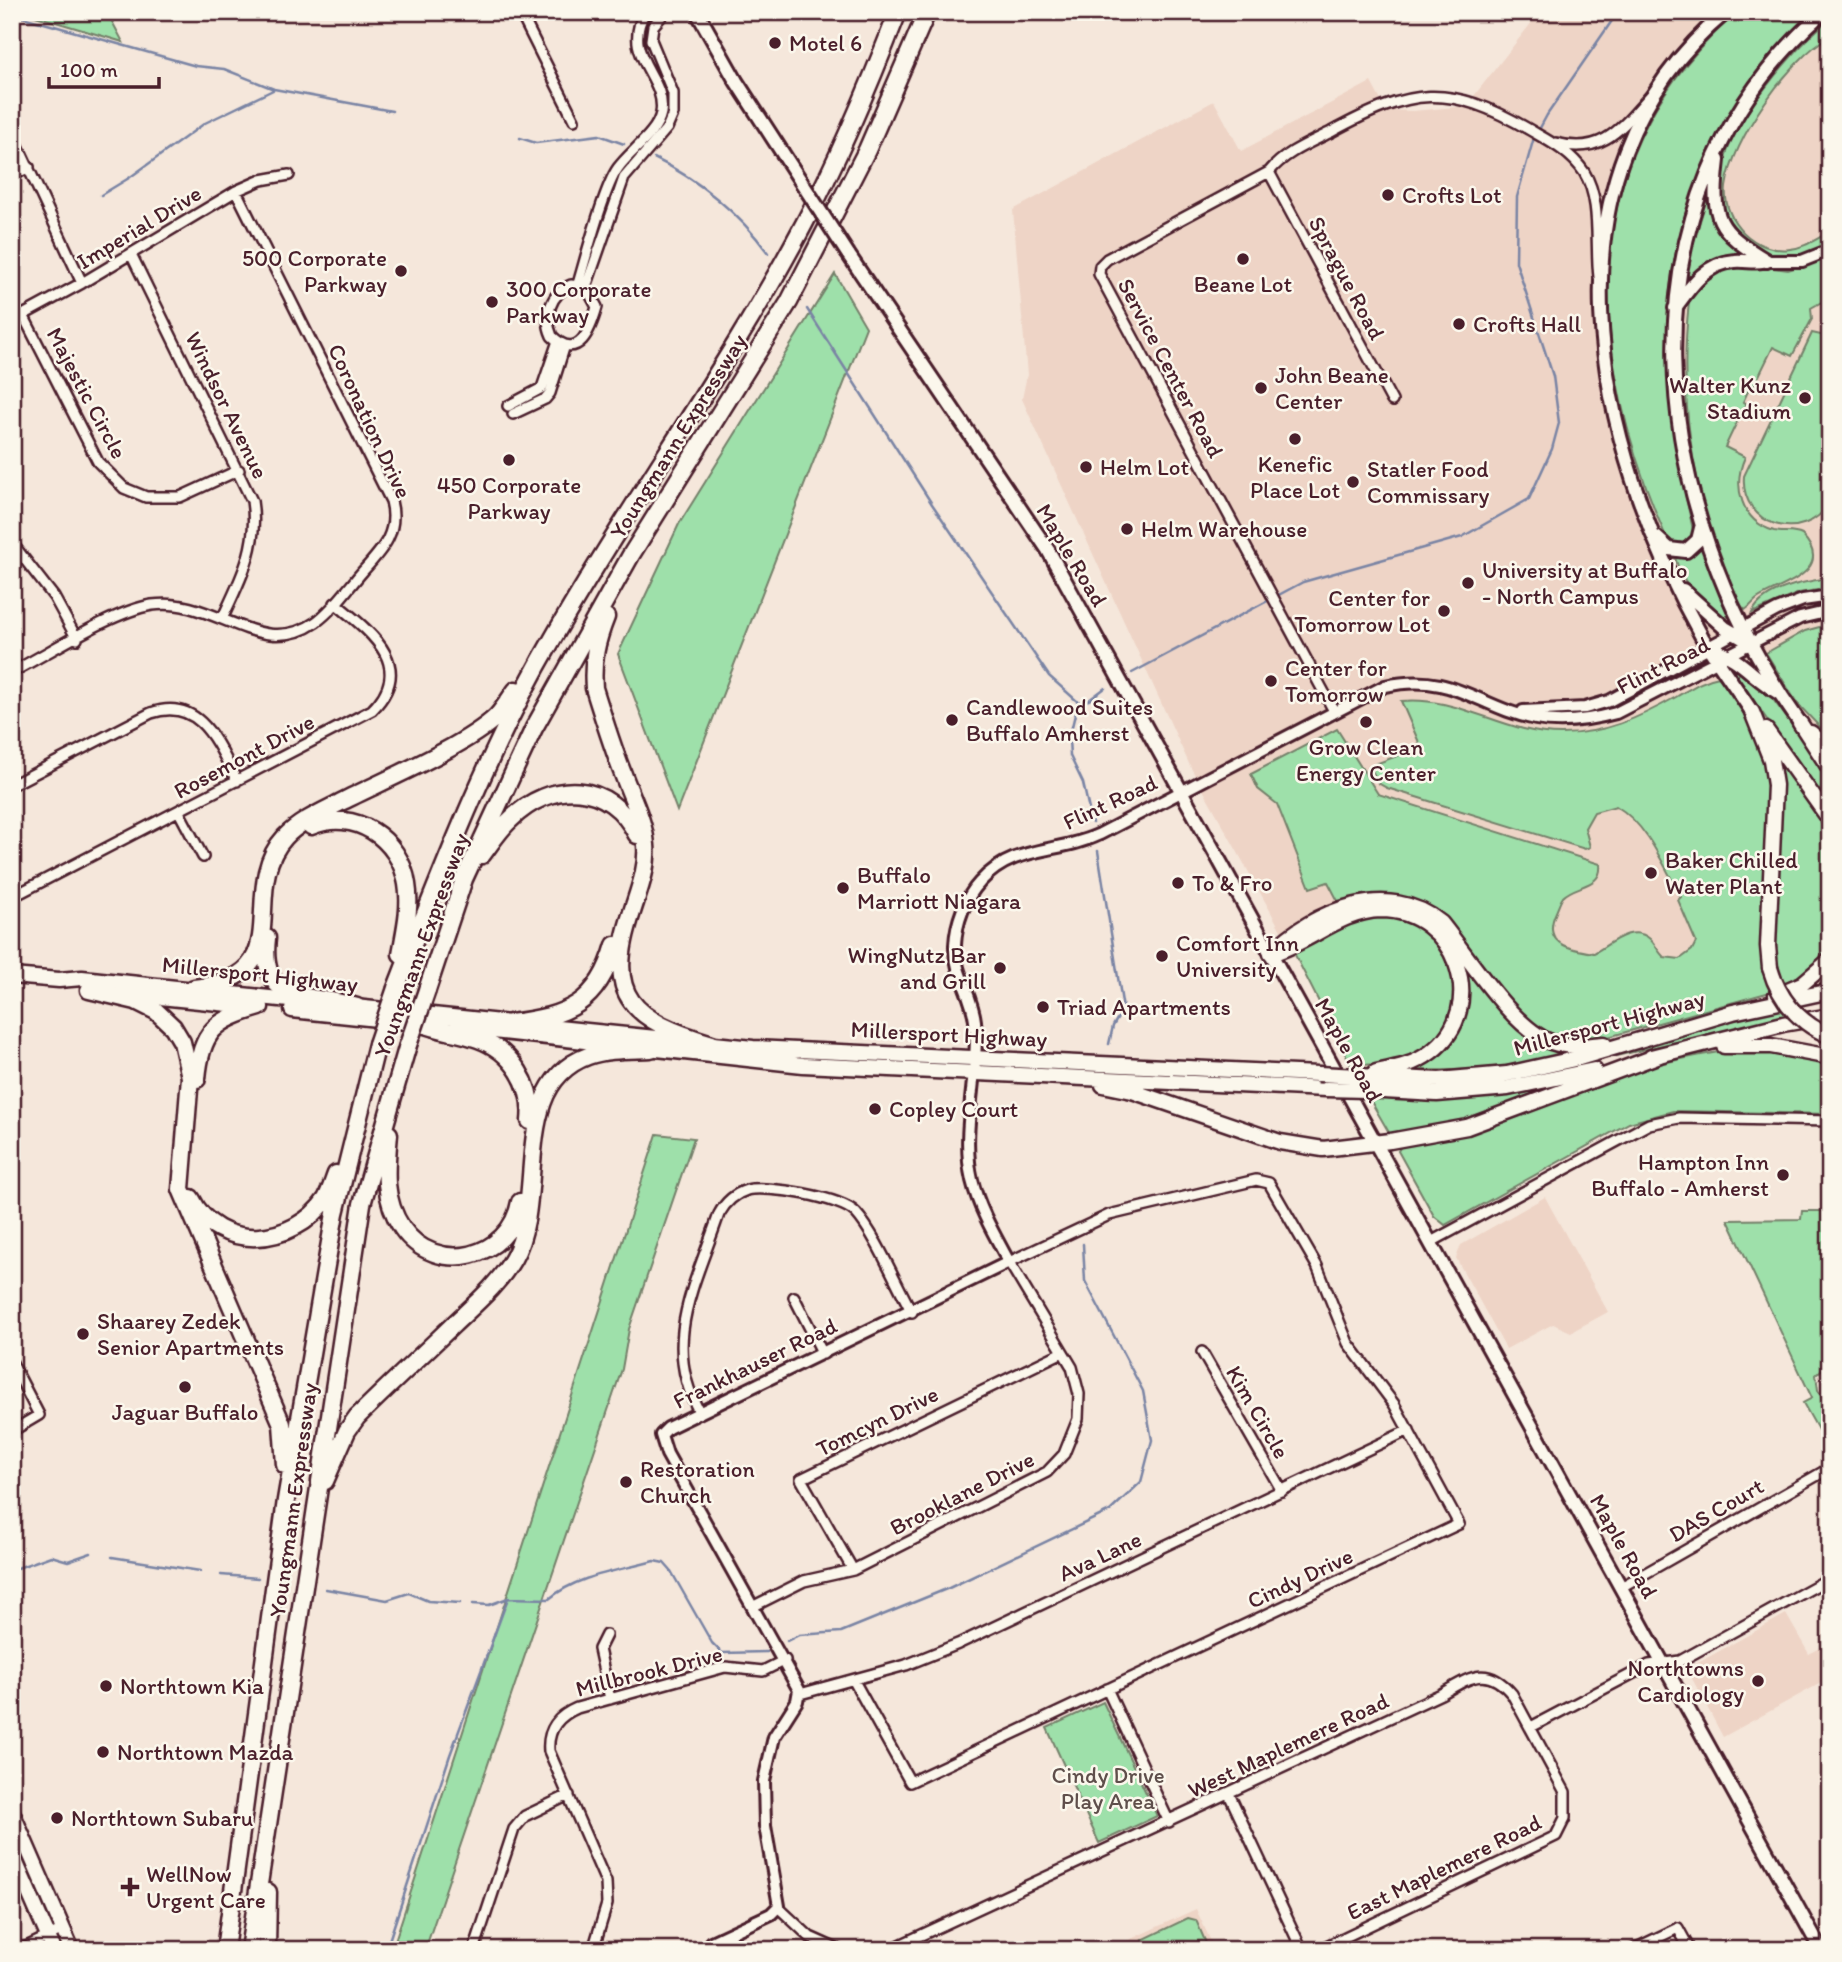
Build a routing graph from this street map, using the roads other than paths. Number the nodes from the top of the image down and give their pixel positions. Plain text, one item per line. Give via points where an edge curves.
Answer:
1 (520, 12) edge
2 (645, 12) edge
3 (665, 12) edge
4 (697, 12) edge
5 (898, 12) edge
6 (927, 12) edge
7 (1726, 12) edge
8 (1823, 12) edge
9 (1651, 95) junction
10 (575, 120) dead end
11 (12, 132) edge
12 (1551, 142) junction
13 (644, 146) junction
14 (1720, 146) junction
15 (29, 167) junction
16 (1269, 172) junction
17 (289, 175) dead end
18 (12, 176) edge
19 (236, 191) junction
20 (1830, 250) edge
21 (131, 254) junction
22 (1767, 261) junction
23 (1599, 278) junction
24 (82, 283) junction
25 (582, 285) junction
26 (1675, 308) junction
27 (23, 315) junction
28 (12, 321) edge
29 (561, 343) junction
30 (1392, 401) dead end
31 (510, 410) dead end
32 (239, 470) junction
33 (1701, 528) junction
34 (1651, 531) junction
35 (12, 543) edge
36 (631, 555) junction
37 (1673, 581) junction
38 (1830, 596) edge
39 (335, 603) junction
40 (1830, 611) edge
41 (223, 617) junction
42 (1739, 631) junction
43 (77, 639) junction
44 (550, 642) junction
45 (1752, 643) junction
46 (1709, 647) junction
47 (1724, 657) junction
48 (12, 672) edge
49 (1779, 693) junction
50 (1509, 709) junction
51 (1334, 710) junction
52 (1752, 712) junction
53 (1800, 723) junction
54 (1830, 749) edge
55 (1830, 769) edge
56 (237, 781) junction
57 (12, 785) edge
58 (1182, 791) junction
59 (179, 812) junction
60 (1830, 820) edge
61 (203, 857) dead end
62 (464, 879) junction
63 (12, 897) edge
64 (1272, 953) junction
65 (1830, 960) edge
66 (12, 976) edge
67 (59, 980) junction
68 (194, 988) junction
69 (396, 988) junction
70 (89, 989) junction
71 (1830, 991) edge
72 (260, 1007) junction
73 (357, 1007) junction
74 (1733, 1012) junction
75 (1830, 1016) edge
76 (420, 1023) junction
77 (510, 1023) junction
78 (1830, 1036) edge
79 (1625, 1043) junction
80 (712, 1044) junction
81 (1691, 1048) junction
82 (651, 1049) junction
83 (1660, 1055) junction
84 (1830, 1057) edge
85 (976, 1066) junction
86 (1359, 1076) junction
87 (1071, 1077) junction
88 (390, 1097) junction
89 (1830, 1121) edge
90 (354, 1129) junction
91 (1376, 1143) junction
92 (1272, 1187) joint
93 (1431, 1241) junction
94 (1009, 1262) junction
95 (794, 1297) dead end
96 (912, 1312) junction
97 (1063, 1352) junction
98 (1202, 1352) dead end
99 (823, 1354) junction
100 (12, 1363) edge
101 (700, 1413) junction
102 (1409, 1430) junction
103 (12, 1432) edge
104 (1830, 1468) edge
105 (1282, 1491) junction
106 (286, 1500) junction
107 (312, 1523) junction
108 (853, 1570) junction
109 (1830, 1578) edge
110 (1623, 1586) junction
111 (754, 1606) junction
112 (606, 1635) dead end
113 (785, 1660) junction
114 (1664, 1663) junction
115 (854, 1681) junction
116 (1107, 1689) junction
117 (800, 1694) junction
118 (610, 1699) junction
119 (1531, 1727) junction
120 (278, 1764) junction
121 (1229, 1794) junction
122 (569, 1795) junction
123 (12, 1812) edge
124 (1169, 1822) junction
125 (12, 1854) edge
126 (779, 1908) junction
127 (63, 1929) junction
128 (48, 1936) junction
129 (912, 1946) edge
130 (20, 1950) edge
131 (54, 1950) edge
132 (72, 1950) edge
133 (225, 1950) edge
134 (250, 1950) edge
135 (267, 1950) edge
136 (474, 1950) edge
137 (593, 1950) edge
138 (704, 1950) edge
139 (839, 1950) edge
140 (889, 1950) edge
141 (1302, 1950) edge
142 (1318, 1950) edge
143 (1632, 1950) edge
144 (1690, 1950) edge
145 (1821, 1950) edge

1 - 10 street
2 - 13 street via 637,42 659,95 661,113
3 - 13 street via 653,26 651,40 673,93 674,108 667,128
4 - 58 main road, Maple Road, bridge via 848,254 1048,550
5 - 44 highway, Youngmann Expressway via 853,125 804,225
6 - 36 highway, Youngmann Expressway via 867,150 789,302
7 - 9 main road via 1684,52
8 - 14 main road via 1749,94
9 - 12 street, Service Center Road via 1620,129 1596,144 1575,147
9 - 23 main road via 1613,189
11 - 15 street
12 - 16 street, Service Center Road via 1469,101 1429,96 1380,105 1305,145
12 - 23 street, Service Center Road via 1576,162 1594,197
13 - 25 street via 622,163 611,181
14 - 22 main road via 1714,191 1720,220 1734,240
14 - 26 main road via 1686,234
15 - 18 street
15 - 24 street
16 - 30 street, Sprague Road
16 - 51 street, Service Center Road via 1107,259 1098,270
17 - 19 street, Imperial Drive
19 - 21 street, Imperial Drive
19 - 39 street, Coronation Drive via 393,511 393,530 385,547
20 - 22 street via 1796,262
21 - 24 street, Imperial Drive
21 - 32 street, Windsor Avenue
22 - 26 main road via 1731,261 1712,267
23 - 34 main road via 1612,400
24 - 27 street, Imperial Drive
25 - 29 street via 565,288 554,299 548,323
25 - 29 street via 597,307 590,331 580,342
26 - 33 main road via 1679,435
27 - 28 street, Imperial Drive
27 - 32 street, Majestic Circle via 99,462 124,488 156,499 180,497
29 - 31 street via 550,393 539,403
32 - 41 street, Windsor Avenue via 252,501 253,543
33 - 34 main road via 1698,540 1686,551 1669,549
33 - 42 main road
34 - 37 main road
35 - 43 street via 54,597
36 - 62 highway, Youngmann Expressway via 534,729
36 - 80 highway via 595,643 592,666 594,688 646,841 643,877 622,943 622,975 627,994 643,1016 669,1031
37 - 42 main road
37 - 46 main road
38 - 42 street, Flint Road via 1797,602
39 - 41 street, Coronation Drive via 316,622 285,634 259,633
39 - 56 street, Rosemont Drive via 376,637 385,651 390,670 384,696 365,715
40 - 45 street, Flint Road via 1800,618
41 - 43 street, Coronation Drive via 194,607 152,606 126,613
42 - 45 main road
42 - 46 street, Flint Road
43 - 48 street, Coronation Drive
44 - 68 highway via 487,724 319,814 284,838 267,874 261,938 250,965 226,983
44 - 69 highway, Youngmann Expressway via 500,739
45 - 47 street, Flint Road
45 - 49 main road
46 - 47 main road
46 - 50 street, Flint Road via 1609,701 1557,711
47 - 49 main road
47 - 50 street, Flint Road via 1616,713 1593,719 1534,719
47 - 52 main road
49 - 53 main road
50 - 51 street, Flint Road via 1443,684 1406,682 1368,692
51 - 58 street, Flint Road
52 - 60 main road
52 - 78 main road, bridge via 1771,760 1775,785 1770,968 1796,1014
53 - 54 main road
53 - 55 main road
56 - 57 street via 206,725 193,714 169,709 151,713
56 - 59 street, Rosemont Drive
58 - 64 main road, Maple Road
58 - 85 street, Flint Road via 1088,841 1017,855 997,866 976,887 959,922 955,947 958,974 975,1020
59 - 61 street
59 - 63 street, Rosemont Drive
62 - 77 highway via 510,820 533,802 557,792 580,791 603,798 629,819 637,836 638,868 609,967 598,985 582,1003 566,1011
62 - 88 highway, Youngmann Expressway, bridge
64 - 79 main road via 1285,939 1346,907 1382,901 1407,903 1441,923 1519,1021 1535,1034 1565,1046
64 - 86 main road via 1350,916 1381,911 1398,911 1419,919 1449,946 1458,964 1462,998 1452,1027 1418,1060
64 - 91 main road, Maple Road
65 - 74 main road via 1802,984
66 - 67 main road, Millersport Highway
67 - 68 main road, Millersport Highway
67 - 70 main road, Millersport Highway
68 - 73 main road, Millersport Highway
69 - 73 highway via 408,914 407,881 399,860 382,837 357,823 332,820 310,826 291,840 280,858 269,922 267,971 285,991
69 - 90 highway, Youngmann Expressway, bridge
70 - 72 main road, Millersport Highway
70 - 106 highway via 156,1011 182,1042 190,1077 180,1189 282,1424
71 - 74 main road, Millersport Highway
72 - 76 main road, Millersport Highway
72 - 90 highway via 217,1024 204,1040 199,1057 187,1172 191,1198 201,1213 230,1235 255,1239 283,1234 326,1199
73 - 77 main road, Millersport Highway
74 - 79 main road, Millersport Highway
75 - 81 main road, Millersport Highway
76 - 82 main road, Millersport Highway
76 - 88 highway via 498,1049 513,1062 529,1094 531,1111 518,1216 492,1248 460,1257 440,1255 419,1246 402,1227 386,1184
77 - 80 main road, Millersport Highway
79 - 86 main road, Millersport Highway via 1507,1074 1439,1080
80 - 85 main road, Millersport Highway
81 - 83 main road, Millersport Highway
81 - 84 main road via 1754,1045
82 - 85 main road, Millersport Highway via 790,1064
82 - 107 highway via 589,1055 552,1081 539,1111 523,1240 495,1286 357,1417 329,1469
83 - 87 main road, Millersport Highway, bridge via 1508,1088 1437,1094
83 - 91 main road via 1466,1127
85 - 86 main road, Millersport Highway, bridge
85 - 87 main road, Millersport Highway
85 - 94 street, Flint Road via 970,1171
87 - 91 main road via 1132,1091 1303,1147
88 - 107 highway, Youngmann Expressway via 362,1205
89 - 93 street via 1679,1118 1649,1124
90 - 106 highway, Youngmann Expressway via 335,1213
91 - 93 main road, Maple Road
92 - 94 street, Frankhauser Road via 1256,1180 1131,1209 1079,1227
92 - 102 street, Cindy Drive via 1317,1266 1348,1343
93 - 110 main road, Maple Road
94 - 96 street, Frankhauser Road
94 - 97 street, Brooklane Drive
95 - 99 street
96 - 99 street, Frankhauser Road
96 - 101 street via 860,1219 848,1206 827,1198 755,1189 739,1193 719,1214 681,1327 682,1369
97 - 108 street, Brooklane Drive via 1077,1381 1079,1406 1070,1443 1056,1464 1037,1480
97 - 108 street, Tomcyn Drive via 801,1479
98 - 105 street, Kim Circle
99 - 101 street, Frankhauser Road
100 - 103 street via 39,1416
101 - 111 street, Frankhauser Road via 665,1430 662,1443
102 - 105 street, Ava Lane
102 - 116 street, Cindy Drive via 1459,1524
104 - 110 street, DAS Court
105 - 115 street, Ava Lane via 958,1644
106 - 133 highway, Youngmann Expressway
107 - 120 highway, Youngmann Expressway
108 - 111 street, Brooklane Drive via 804,1581
109 - 114 street via 1680,1661
110 - 114 main road, Maple Road
111 - 113 street, Frankhauser Road
112 - 118 street via 599,1649
113 - 117 street, Frankhauser Road
113 - 118 street, Millbrook Drive via 763,1671 725,1667
114 - 119 street via 1649,1665
114 - 145 main road, Maple Road
115 - 116 street, Cindy Drive via 909,1782
115 - 117 street, Ava Lane
116 - 124 street
117 - 126 street via 774,1737 764,1781 765,1826
118 - 122 street, Millbrook Drive via 568,1712 553,1727 550,1751
119 - 121 street, West Maplemere Road via 1507,1687 1486,1677 1467,1678
119 - 142 street, East Maplemere Road via 1565,1792 1565,1818 1556,1836
120 - 134 highway, Youngmann Expressway
120 - 135 highway
121 - 124 street, West Maplemere Road
121 - 141 street
122 - 136 street via 525,1816 514,1829
122 - 137 street, Millbrook Drive via 606,1882 607,1904
123 - 127 main road
124 - 129 street, West Maplemere Road
125 - 128 main road
126 - 138 street via 709,1942
126 - 139 street via 810,1937
127 - 128 street
127 - 132 main road
128 - 130 street
128 - 131 main road
129 - 140 street, West Maplemere Road
143 - 144 street via 1678,1928

